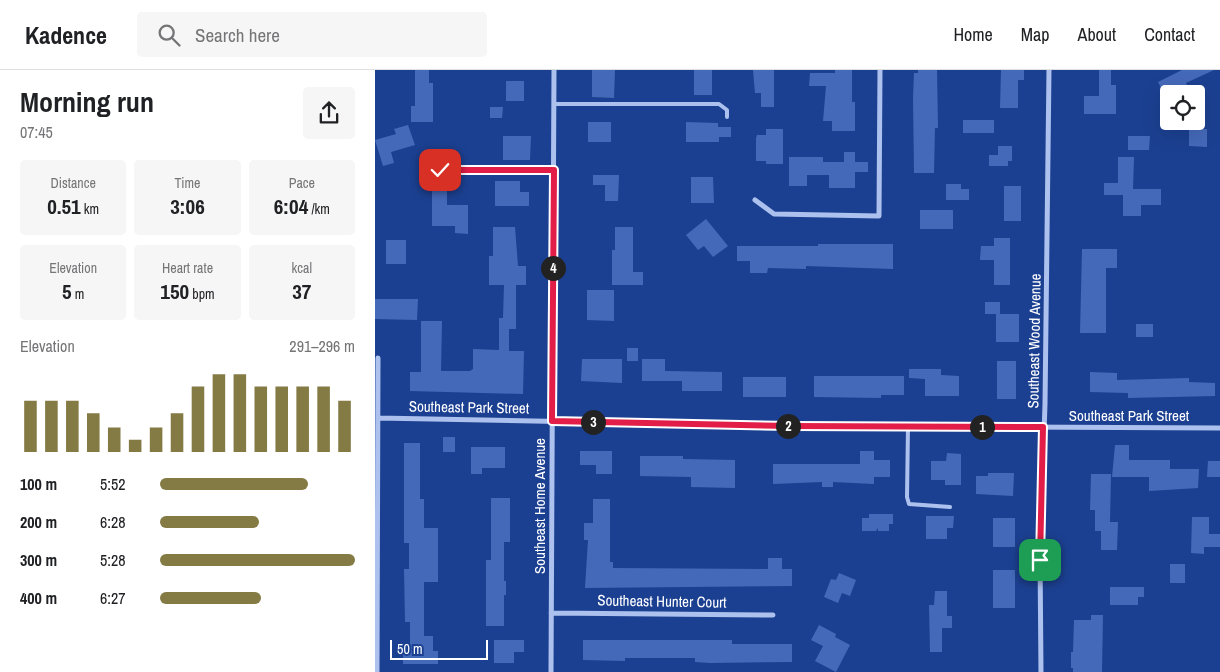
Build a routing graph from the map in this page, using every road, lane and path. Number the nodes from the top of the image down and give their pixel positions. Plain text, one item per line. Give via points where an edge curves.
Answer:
1 (554, 70) edge
2 (880, 70) edge
3 (1049, 70) edge
4 (554, 104) junction
5 (727, 117) dead end
6 (440, 170) dead end
7 (554, 170) junction
8 (755, 200) dead end
9 (378, 358) dead end
10 (378, 418) junction
11 (552, 421) junction
12 (908, 427) junction
13 (1043, 427) junction
14 (1220, 428) edge
15 (950, 507) dead end
16 (551, 613) junction
17 (773, 615) dead end
18 (377, 672) edge
19 (551, 672) edge
20 (1041, 672) edge

1 - 4 street, Southeast Home Avenue
2 - 8 street via 879,216 774,214
3 - 13 street, Southeast Wood Avenue
4 - 5 lane via 719,104 727,110
4 - 7 street, Southeast Home Avenue
6 - 7 lane
7 - 11 street, Southeast Home Avenue
9 - 10 street
10 - 11 street, Southeast Park Street
10 - 18 street
11 - 12 street, Southeast Park Street
11 - 16 street, Southeast Home Avenue
12 - 13 street, Southeast Park Street
12 - 15 lane via 909,504
13 - 14 street, Southeast Park Street
13 - 20 street, Southeast Wood Avenue
16 - 17 street, Southeast Hunter Court
16 - 19 street, Southeast Home Avenue

